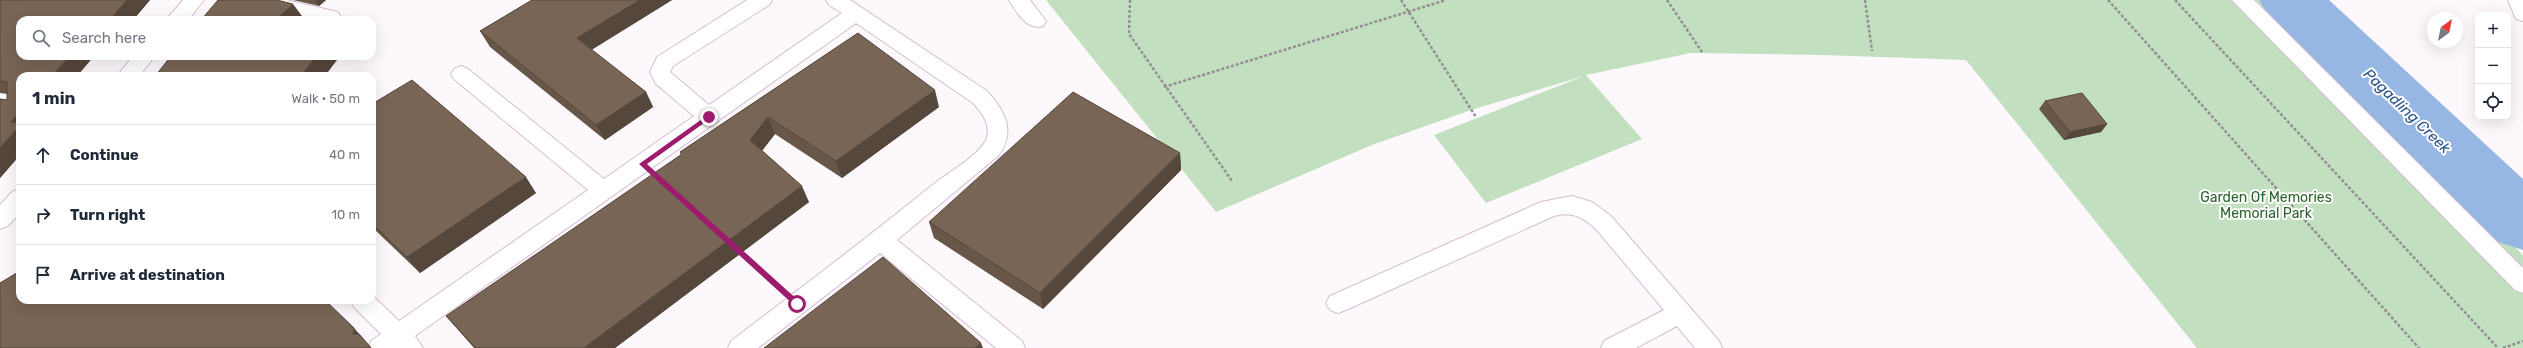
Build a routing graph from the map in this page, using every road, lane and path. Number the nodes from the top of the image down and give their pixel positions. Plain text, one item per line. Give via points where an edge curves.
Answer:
1 (194, 0) edge
2 (255, 0) edge
3 (762, 0) edge
4 (836, 0) edge
5 (1019, 0) edge
6 (1130, 0) edge
7 (1401, 0) edge
8 (1446, 0) edge
9 (1668, 0) edge
10 (1865, 0) edge
11 (2108, 0) edge
12 (2175, 0) edge
13 (2242, 0) edge
14 (2518, 0) edge
15 (1408, 10) junction
16 (856, 14) junction
17 (2523, 14) edge
18 (180, 16) edge
19 (327, 16) edge
20 (1036, 21) dead end
21 (1872, 51) dead end
22 (1702, 52) dead end
23 (141, 60) edge
24 (131, 72) edge
25 (461, 74) dead end
26 (1164, 87) junction
27 (709, 117) junction
28 (1476, 117) dead end
29 (1232, 181) dead end
30 (604, 191) junction
31 (16, 202) edge
32 (0, 220) edge
33 (882, 240) junction
34 (734, 247) edge
35 (2523, 283) edge
36 (1338, 303) dead end
37 (365, 304) edge
38 (797, 304) junction
39 (1681, 313) junction
40 (2523, 341) edge
41 (397, 344) edge
42 (740, 348) edge
43 (1013, 348) edge
44 (1613, 348) edge
45 (1710, 348) edge
46 (2419, 348) edge
47 (2498, 348) edge
48 (2503, 348) edge

1 - 18 street
2 - 19 street
3 - 27 street via 664,62 660,72 662,79
4 - 16 street
5 - 20 street
6 - 26 path via 1129,34
7 - 15 path
8 - 15 path
9 - 22 path
10 - 21 path
11 - 46 path
12 - 47 path
13 - 35 street
14 - 17 street
15 - 26 path
15 - 28 path
16 - 27 street
16 - 33 street via 980,97 994,112 999,128 994,145
23 - 24 street
25 - 30 street
26 - 29 path
27 - 30 street
30 - 41 street
31 - 32 street
33 - 38 street
33 - 43 street
34 - 38 path
36 - 39 street via 1549,208 1567,203 1590,210 1603,222
37 - 41 street
38 - 42 street
39 - 44 street
39 - 45 street
40 - 48 path

